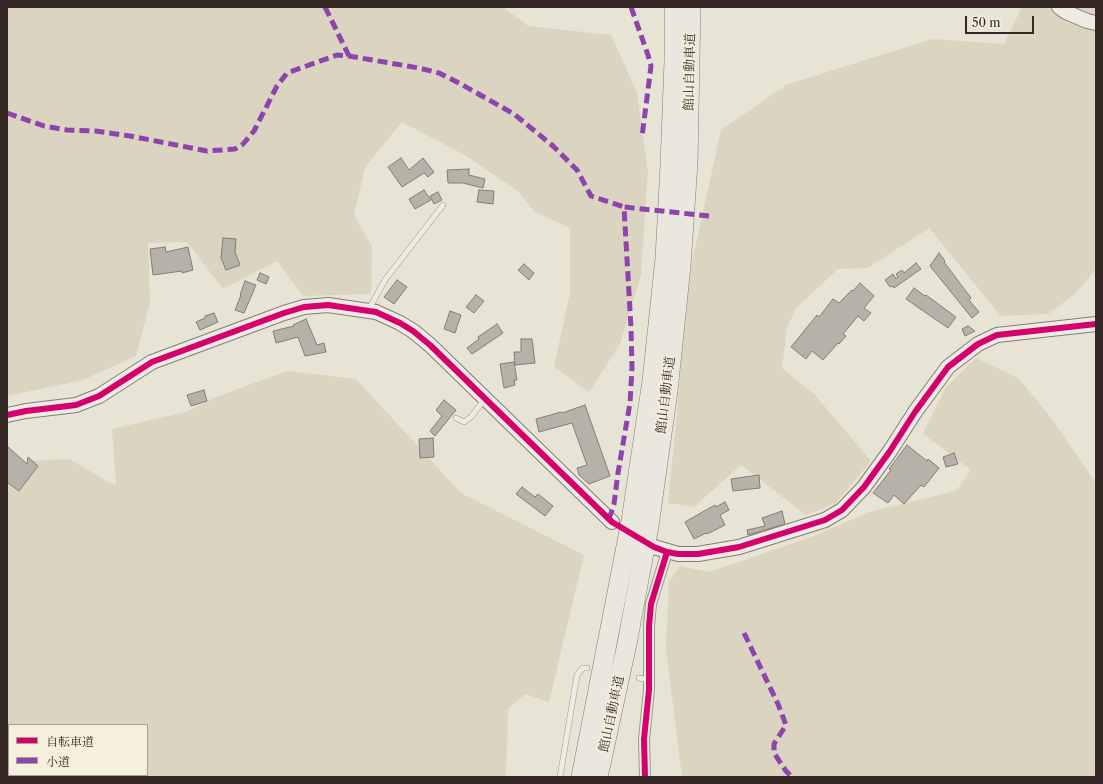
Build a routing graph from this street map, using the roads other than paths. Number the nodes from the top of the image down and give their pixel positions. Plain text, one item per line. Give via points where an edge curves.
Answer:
1 (674, 7) edge
2 (691, 7) edge
3 (1064, 9) edge
4 (1096, 23) edge
5 (443, 205) dead end
6 (368, 310) junction
7 (1096, 324) edge
8 (485, 399) junction
9 (7, 415) edge
10 (456, 418) dead end
11 (612, 522) dead end
12 (661, 550) joint
13 (587, 668) dead end
14 (560, 777) edge
15 (581, 777) edge
16 (598, 777) edge
17 (645, 777) edge

1 - 15 highway, 館山自動車道 via 665,258 652,381 631,521
2 - 16 highway, 館山自動車道 via 688,164 681,266 668,390 647,533 627,644
3 - 4 street
5 - 6 lane via 384,280
6 - 8 street via 413,331
6 - 9 street via 328,305 304,307 152,362 99,396 76,405
7 - 12 street via 997,335 978,344 948,367 864,487 842,510 825,520 739,547 698,554 678,554
8 - 10 lane via 464,422
8 - 11 street
12 - 17 street via 651,604 644,679
13 - 14 lane via 583,668 577,675

